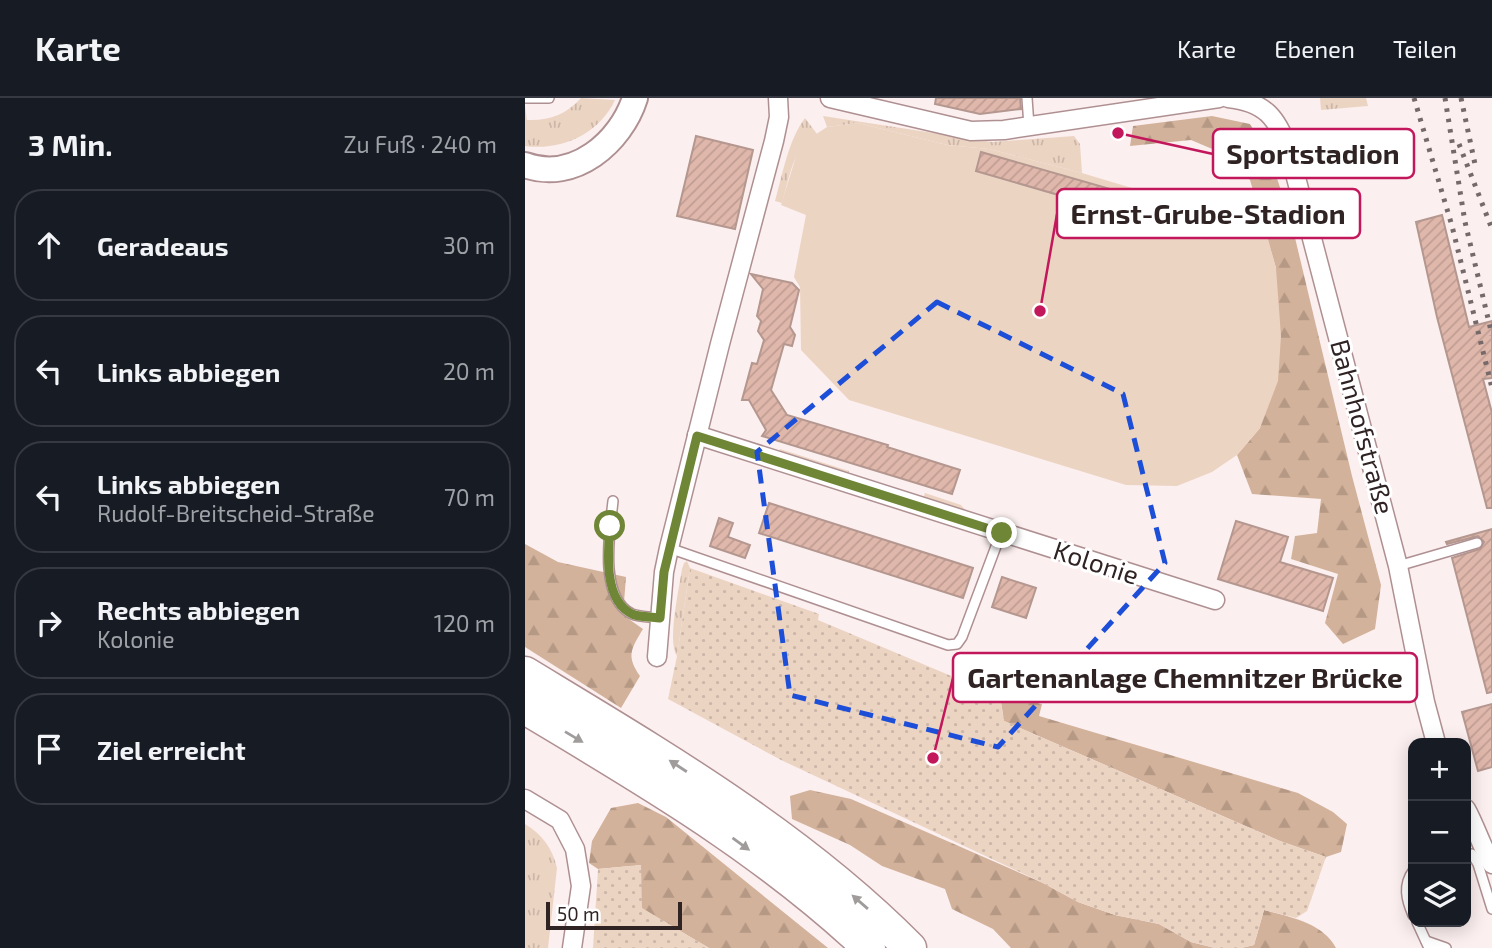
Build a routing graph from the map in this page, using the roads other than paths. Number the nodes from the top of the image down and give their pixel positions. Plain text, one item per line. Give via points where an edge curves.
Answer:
1 (525, 98) edge
2 (548, 98) edge
3 (635, 98) edge
4 (778, 98) edge
5 (830, 98) edge
6 (1027, 98) edge
7 (1219, 98) edge
8 (1228, 98) edge
9 (862, 101) edge
10 (1029, 126) junction
11 (525, 165) edge
12 (697, 436) junction
13 (613, 500) dead end
14 (1002, 533) junction
15 (1476, 543) dead end
16 (669, 548) junction
17 (1398, 566) junction
18 (1215, 600) dead end
19 (660, 618) junction
20 (657, 657) dead end
21 (525, 673) edge
22 (525, 708) edge
23 (1435, 738) edge
24 (525, 799) edge
25 (1471, 823) edge
26 (1471, 826) edge
27 (1492, 838) edge
28 (1471, 855) edge
29 (1471, 855) edge
30 (1490, 869) edge
31 (1408, 882) edge
32 (1408, 904) edge
33 (1492, 909) edge
34 (1420, 927) edge
35 (1428, 944) edge
36 (572, 948) edge
37 (869, 948) edge
38 (910, 948) edge
39 (1445, 948) edge

1 - 2 lane
3 - 11 street via 616,135 589,157 559,168
4 - 12 street via 775,141
5 - 9 street
6 - 10 lane
7 - 10 street
8 - 17 street, Bahnhofstraße via 1249,100 1273,116 1282,131
9 - 10 street via 971,131
12 - 14 street, Kolonie
12 - 16 street
13 - 19 lane via 608,564 616,598 632,614
14 - 16 lane via 962,637 957,644 948,645
14 - 18 street, Kolonie
15 - 17 lane
16 - 19 street
17 - 23 street, Bahnhofstraße
19 - 20 street
38 -> 21 highway via 843,887 727,797
22 -> 37 highway via 709,821 793,881
24 - 36 street via 560,820 575,849 581,886
25 - 27 street
26 - 30 street
28 - 30 lane
29 - 30 lane
30 - 33 lane
31 - 32 lane
34 - 35 lane
35 - 39 lane

